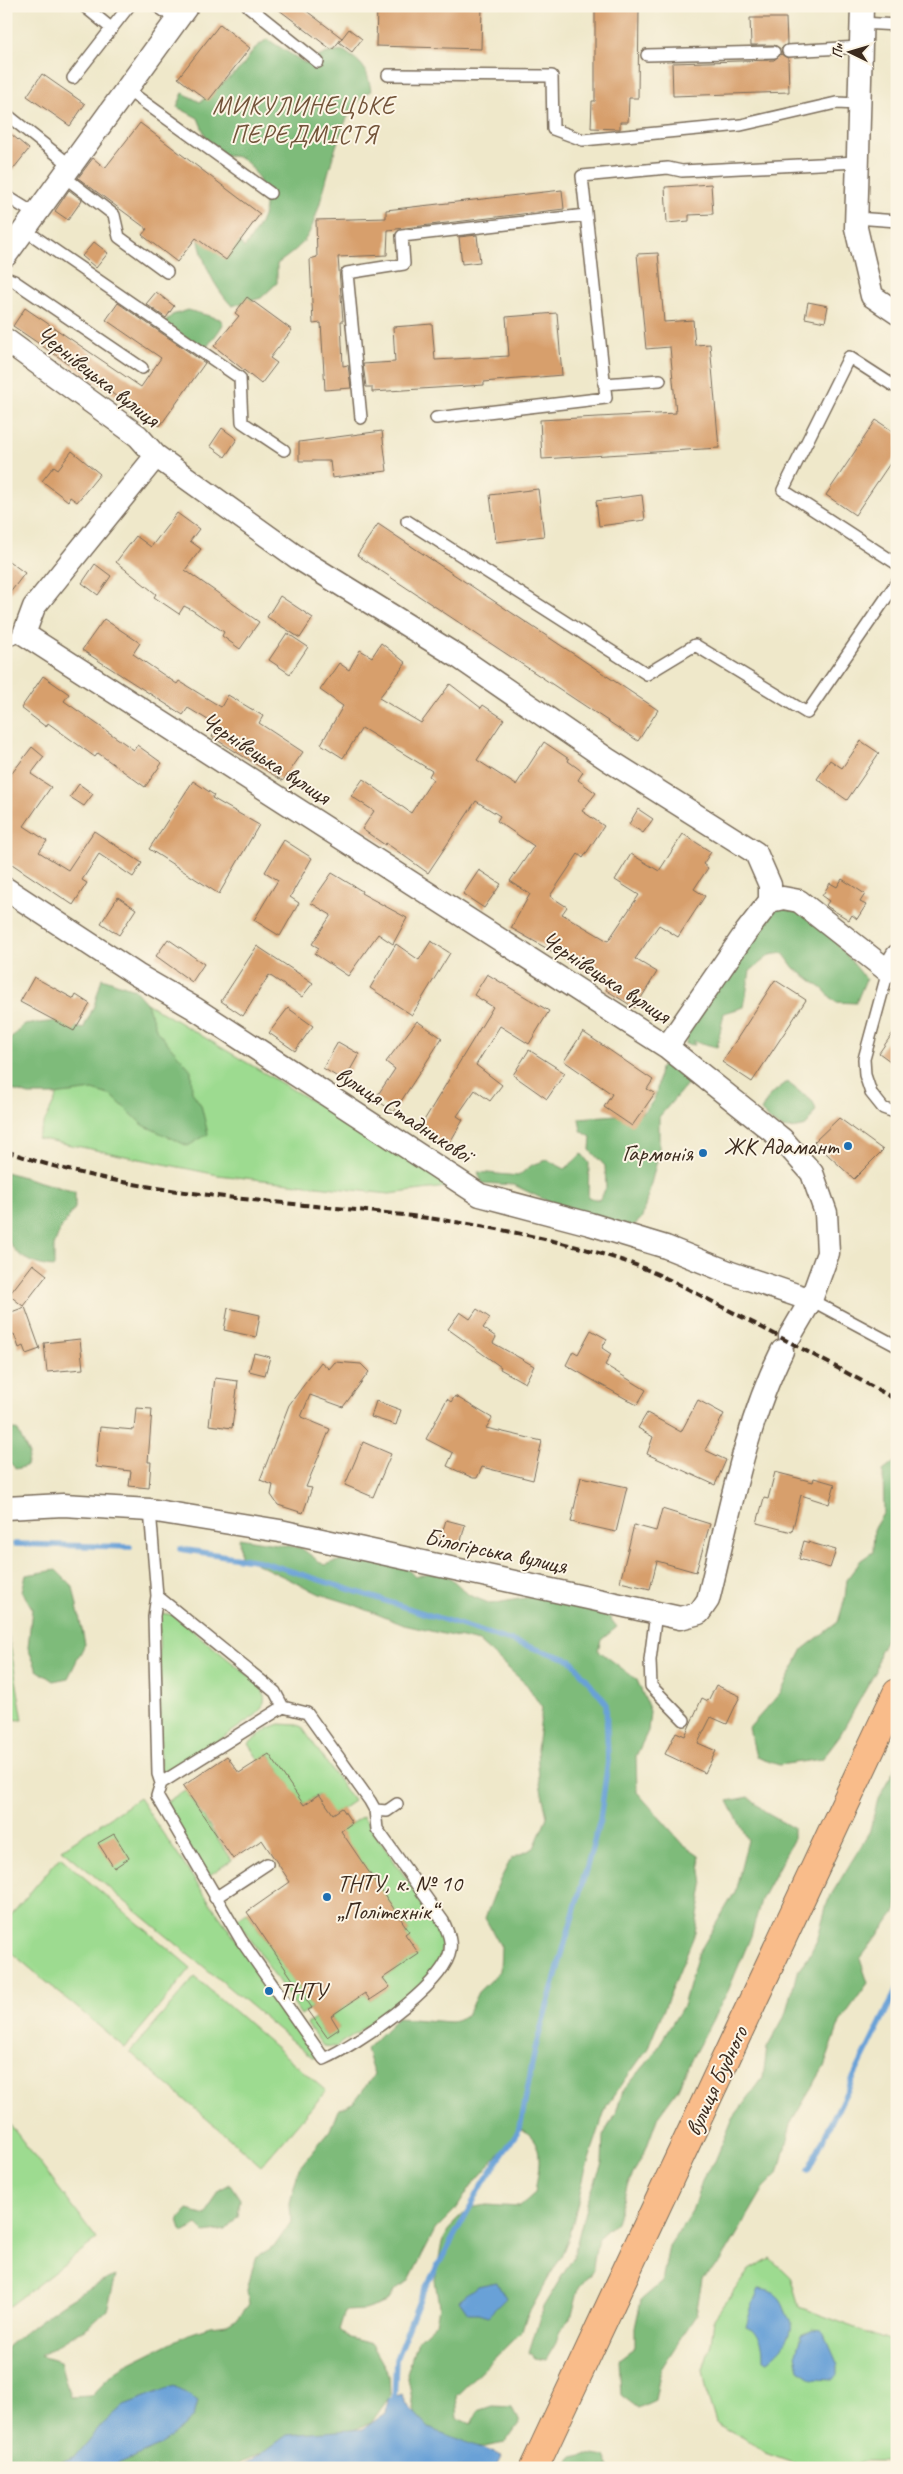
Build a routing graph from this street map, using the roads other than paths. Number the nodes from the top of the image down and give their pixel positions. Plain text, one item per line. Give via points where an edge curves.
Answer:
1 (84, 6) edge
2 (129, 6) edge
3 (157, 6) edge
4 (248, 6) edge
5 (182, 13) edge
6 (861, 15) edge
7 (897, 25) edge
8 (112, 29) junction
9 (860, 48) junction
10 (788, 51) dead end
11 (774, 52) dead end
12 (647, 55) dead end
13 (318, 62) dead end
14 (388, 75) dead end
15 (73, 78) dead end
16 (126, 89) junction
17 (859, 104) junction
18 (6, 114) edge
19 (857, 162) junction
20 (66, 170) junction
21 (270, 193) dead end
22 (6, 196) edge
23 (586, 215) junction
24 (856, 218) junction
25 (897, 221) edge
26 (30, 222) junction
27 (6, 254) edge
28 (167, 272) dead end
29 (6, 278) edge
30 (897, 313) edge
31 (7, 343) edge
32 (142, 368) dead end
33 (660, 380) dead end
34 (604, 384) junction
35 (897, 388) edge
36 (361, 418) dead end
37 (436, 418) dead end
38 (284, 450) dead end
39 (156, 456) junction
40 (406, 522) dead end
41 (897, 564) edge
42 (897, 582) edge
43 (15, 638) edge
44 (6, 889) edge
45 (770, 901) junction
46 (892, 963) edge
47 (667, 1047) junction
48 (897, 1113) edge
49 (811, 1300) junction
50 (786, 1343) joint
51 (897, 1346) edge
52 (6, 1508) edge
53 (150, 1510) junction
54 (157, 1596) junction
55 (656, 1613) junction
56 (897, 1693) edge
57 (283, 1708) junction
58 (684, 1720) dead end
59 (161, 1784) junction
60 (397, 1804) dead end
61 (375, 1810) junction
62 (267, 1864) dead end
63 (215, 1898) junction
64 (539, 2457) edge

1 - 8 lane
2 - 8 lane
3 - 5 lane
4 - 13 lane
5 - 16 street
6 - 7 lane
6 - 9 street
8 - 15 lane
9 - 10 lane
9 - 17 street
11 - 12 lane
14 - 17 lane via 552,76 553,129 583,140 741,124 836,103
16 - 20 street
16 - 21 lane
17 - 19 street
18 - 20 lane
19 - 23 lane via 682,171 668,168 582,176
19 - 24 street
20 - 26 street
20 - 28 lane via 114,215 119,237
22 - 26 lane
23 - 34 lane
23 - 36 lane via 402,236 404,264 347,273
24 - 25 lane
24 - 30 street via 872,296
26 - 27 street
26 - 38 lane via 240,378 242,422
29 - 32 lane via 14,280
31 - 39 street, Чернівецька вулиця via 138,436
33 - 34 lane
34 - 37 lane via 606,398
35 - 41 lane via 849,357 783,490
39 - 43 street, Чернівецька вулиця via 34,607
39 - 45 street, Чернівецька вулиця via 298,558 457,656 607,759 756,853 770,885
40 - 42 lane via 647,674 695,645 807,713
43 - 47 street, Чернівецька вулиця
44 - 49 street, вулиця Стадникової via 480,1195 666,1247
45 - 46 street via 783,898 799,901
45 - 47 street, Чернівецька вулиця
46 - 48 lane via 864,1059 871,1093 883,1108
47 - 49 street, Чернівецька вулиця via 782,1139 812,1173 826,1213 828,1253
49 - 50 street, Чернівецька вулиця
49 - 51 lane
50 - 55 street, Білогірська вулиця via 765,1386 748,1440 708,1600 699,1613 680,1618
52 - 53 street, Білогірська вулиця via 63,1505
53 - 54 lane
53 - 55 street, Білогірська вулиця via 280,1531
54 - 57 lane via 275,1692
54 - 59 lane via 154,1616 158,1774
55 - 58 lane via 650,1660 651,1686
56 - 64 highway, вулиця Будного
57 - 59 lane
57 - 61 lane via 307,1713
59 - 63 lane via 157,1796
60 - 61 lane via 387,1811
61 - 63 lane via 377,1829 443,1922 450,1936 450,1953 440,1974 419,1995 342,2050 324,2059
62 - 63 lane

